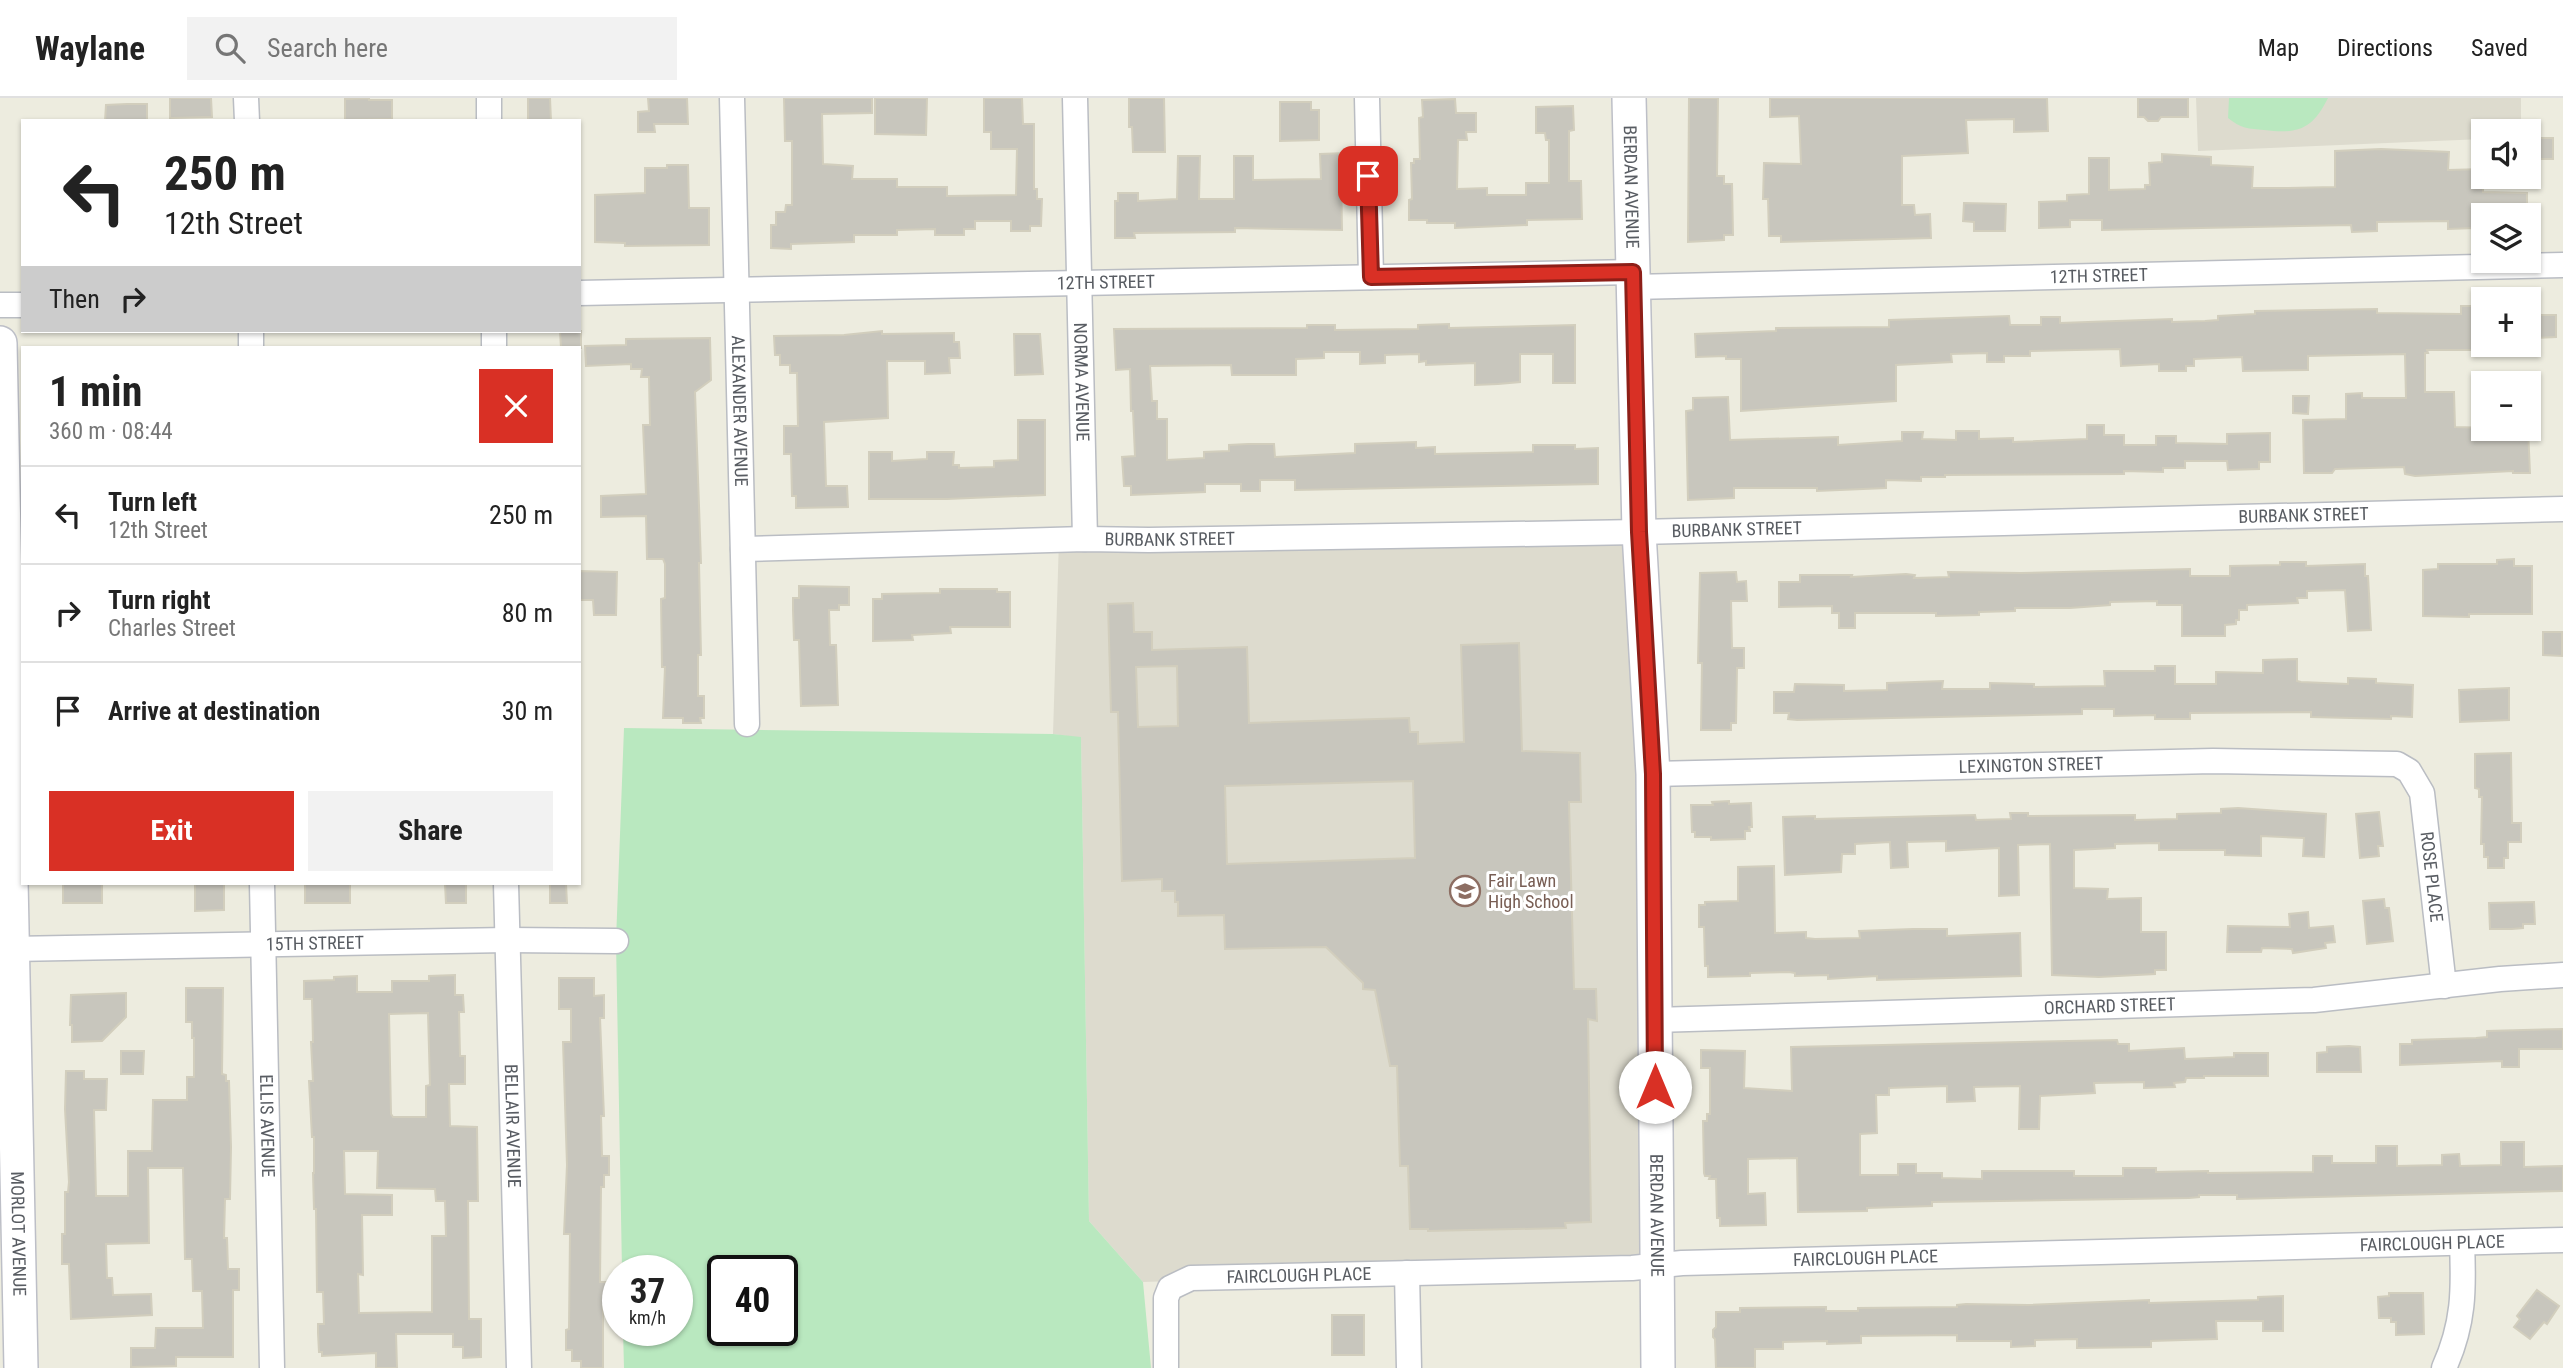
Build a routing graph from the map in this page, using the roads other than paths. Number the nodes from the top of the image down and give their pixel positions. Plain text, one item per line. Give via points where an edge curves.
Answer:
1 (246, 98) edge
2 (489, 98) edge
3 (733, 98) edge
4 (1075, 98) edge
5 (1367, 98) edge
6 (1629, 98) edge
7 (247, 119) edge
8 (489, 119) edge
9 (2563, 265) edge
10 (1371, 277) junction
11 (1633, 280) junction
12 (1079, 283) junction
13 (737, 290) junction
14 (581, 293) edge
15 (21, 304) edge
16 (0, 305) edge
17 (0, 343) edge
18 (2563, 509) edge
19 (1639, 532) junction
20 (1085, 539) junction
21 (743, 549) junction
22 (747, 724) dead end
23 (2409, 771) joint
24 (1653, 774) junction
25 (262, 885) edge
26 (506, 885) edge
27 (507, 940) junction
28 (616, 941) dead end
29 (264, 944) junction
30 (12, 949) junction
31 (2563, 975) edge
32 (2444, 986) junction
33 (1655, 1020) junction
34 (7, 1058) edge
35 (2563, 1240) edge
36 (2462, 1243) junction
37 (1655, 1266) junction
38 (1407, 1273) junction
39 (14, 1356) edge
40 (272, 1368) edge
41 (519, 1368) edge
42 (1166, 1368) edge
43 (1409, 1368) edge
44 (1658, 1368) edge
45 (2444, 1368) edge

1 - 7 street
2 - 8 street
3 - 13 street, ALEXANDER AVENUE
4 - 12 street, NORMA AVENUE
5 - 10 street
6 - 11 street, BERDAN AVENUE
9 - 11 street, 12TH STREET
10 - 11 street, 12TH STREET
10 - 12 street, 12TH STREET
11 - 19 street, BERDAN AVENUE
12 - 13 street, 12TH STREET
12 - 20 street, NORMA AVENUE
13 - 14 street, 12TH STREET
13 - 21 street, ALEXANDER AVENUE
15 - 16 street
17 - 30 street, MORLOT AVENUE
18 - 19 street, BURBANK STREET
19 - 20 street, BURBANK STREET
19 - 24 street, BERDAN AVENUE
20 - 21 street, BURBANK STREET
21 - 22 street, ALEXANDER AVENUE
23 - 24 street, LEXINGTON STREET via 2385,763 2213,761
23 - 32 street, ROSE PLACE via 2422,793
24 - 33 street, BERDAN AVENUE
25 - 29 street, ELLIS AVENUE
26 - 27 street, BELLAIR AVENUE
27 - 28 street, 15TH STREET
27 - 29 street, 15TH STREET
27 - 41 street, BELLAIR AVENUE
29 - 30 street, 15TH STREET
29 - 40 street, ELLIS AVENUE
30 - 34 street, MORLOT AVENUE
31 - 32 street, ORCHARD STREET
32 - 33 street, ORCHARD STREET via 2290,1002
33 - 37 street, BERDAN AVENUE
34 - 39 street, MORLOT AVENUE
35 - 36 street, FAIRCLOUGH PLACE
36 - 37 street, FAIRCLOUGH PLACE
36 - 45 street via 2462,1314
37 - 38 street, FAIRCLOUGH PLACE
37 - 44 street, BERDAN AVENUE
38 - 42 street, FAIRCLOUGH PLACE via 1191,1278 1170,1288 1164,1308
38 - 43 street

